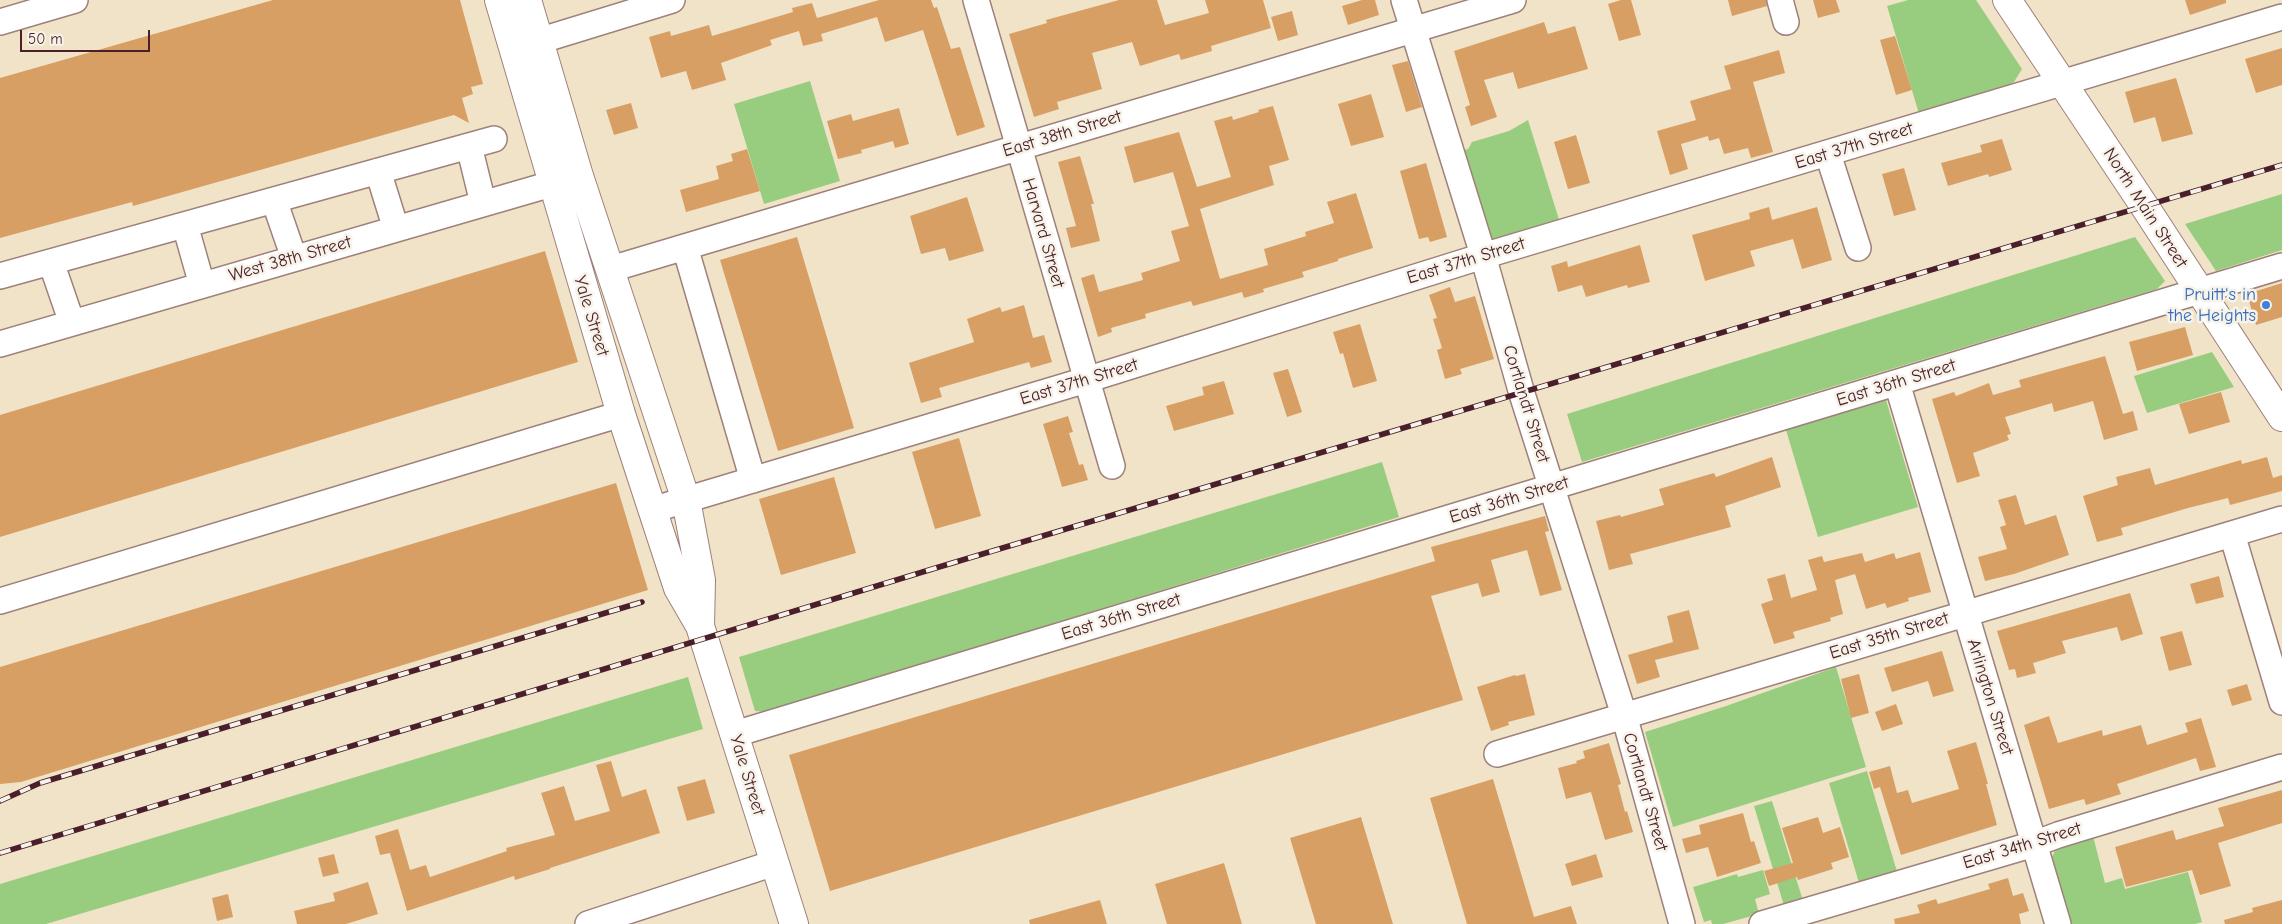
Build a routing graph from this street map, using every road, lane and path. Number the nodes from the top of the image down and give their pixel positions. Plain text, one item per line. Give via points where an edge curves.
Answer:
1 (76, 0) edge
2 (498, 0) edge
3 (527, 0) edge
4 (672, 0) edge
5 (976, 0) edge
6 (1404, 0) edge
7 (1513, 0) edge
8 (2007, 0) edge
9 (2282, 18) edge
10 (0, 22) edge
11 (1413, 30) junction
12 (527, 44) junction
13 (2063, 83) junction
14 (494, 139) dead end
15 (469, 146) junction
16 (1018, 147) junction
17 (1828, 154) junction
18 (378, 171) junction
19 (579, 176) junction
20 (552, 183) junction
21 (274, 200) junction
22 (483, 204) junction
23 (185, 225) junction
24 (396, 229) junction
25 (685, 247) junction
26 (1858, 248) dead end
27 (1483, 256) junction
28 (294, 258) junction
29 (51, 262) junction
30 (2282, 266) edge
31 (611, 269) junction
32 (0, 276) edge
33 (202, 285) junction
34 (2199, 292) junction
35 (72, 323) junction
36 (0, 344) edge
37 (1086, 380) junction
38 (1897, 383) junction
39 (655, 406) junction
40 (621, 414) junction
41 (2282, 417) edge
42 (1112, 466) dead end
43 (753, 480) junction
44 (1552, 487) junction
45 (686, 500) junction
46 (652, 510) junction
47 (2282, 519) edge
48 (2232, 534) junction
49 (0, 601) edge
50 (1965, 614) junction
51 (700, 626) junction
52 (2282, 702) edge
53 (1624, 715) junction
54 (735, 734) junction
55 (1497, 754) dead end
56 (2282, 767) edge
57 (2034, 844) junction
58 (774, 863) junction
59 (588, 924) edge
60 (794, 924) edge
61 (1682, 924) edge
62 (1762, 924) edge
63 (2058, 924) edge

1 - 10 street
2 - 12 main road, Yale Street
3 - 12 main road, Yale Street
4 - 12 street
5 - 16 street, Harvard Street
6 - 11 street, Cortlandt Street
7 - 11 street, East 38th Street
8 - 13 main road, North Main Street
9 - 13 street, East 37th Street
11 - 16 street, East 38th Street
11 - 27 street, Cortlandt Street
12 - 19 main road, Yale Street
12 - 20 main road, Yale Street
13 - 17 street, East 37th Street
13 - 34 main road, North Main Street
14 - 15 street
15 - 18 street
15 - 22 street
16 - 25 street, East 38th Street
16 - 37 street, Harvard Street
17 - 26 street
17 - 27 street, East 37th Street
18 - 21 street
18 - 24 street
19 - 20 street, West 38th Street
19 - 31 main road, Yale Street
20 - 22 street, West 38th Street
20 - 40 main road, Yale Street
21 - 23 street
21 - 28 street
22 - 24 street, West 38th Street
23 - 29 street
23 - 33 street
24 - 28 street, West 38th Street
25 - 31 street, East 38th Street
25 - 43 street
27 - 37 street, East 37th Street
27 - 44 street, Cortlandt Street
28 - 33 street, West 38th Street
29 - 32 street
29 - 35 street
30 - 34 street, East 36th Street
31 - 39 main road, Yale Street
33 - 35 street, West 38th Street
34 - 38 street, East 36th Street
34 - 41 main road, North Main Street
35 - 36 street, West 38th Street
37 - 42 street, Harvard Street
37 - 43 street, East 37th Street
38 - 44 street, East 36th Street
38 - 50 street, Arlington Street
39 - 40 main road
39 - 45 main road, Yale Street
40 - 46 main road, Yale Street
40 - 49 street
43 - 45 street, East 37th Street
44 - 53 street, Cortlandt Street
44 - 54 street, East 36th Street
45 - 46 street, East 37th Street
45 - 51 main road, Yale Street via 701,580
46 - 51 main road, Yale Street via 678,588
47 - 48 street, East 35th Street
48 - 50 street, East 35th Street
48 - 52 street
50 - 53 street, East 35th Street
50 - 57 street, Arlington Street
51 - 54 main road, Yale Street
53 - 55 street, East 35th Street
53 - 61 street, Cortlandt Street
54 - 58 main road, Yale Street
56 - 57 street, East 34th Street
57 - 62 street, East 34th Street
57 - 63 street, Arlington Street
58 - 59 street
58 - 60 main road, Yale Street

